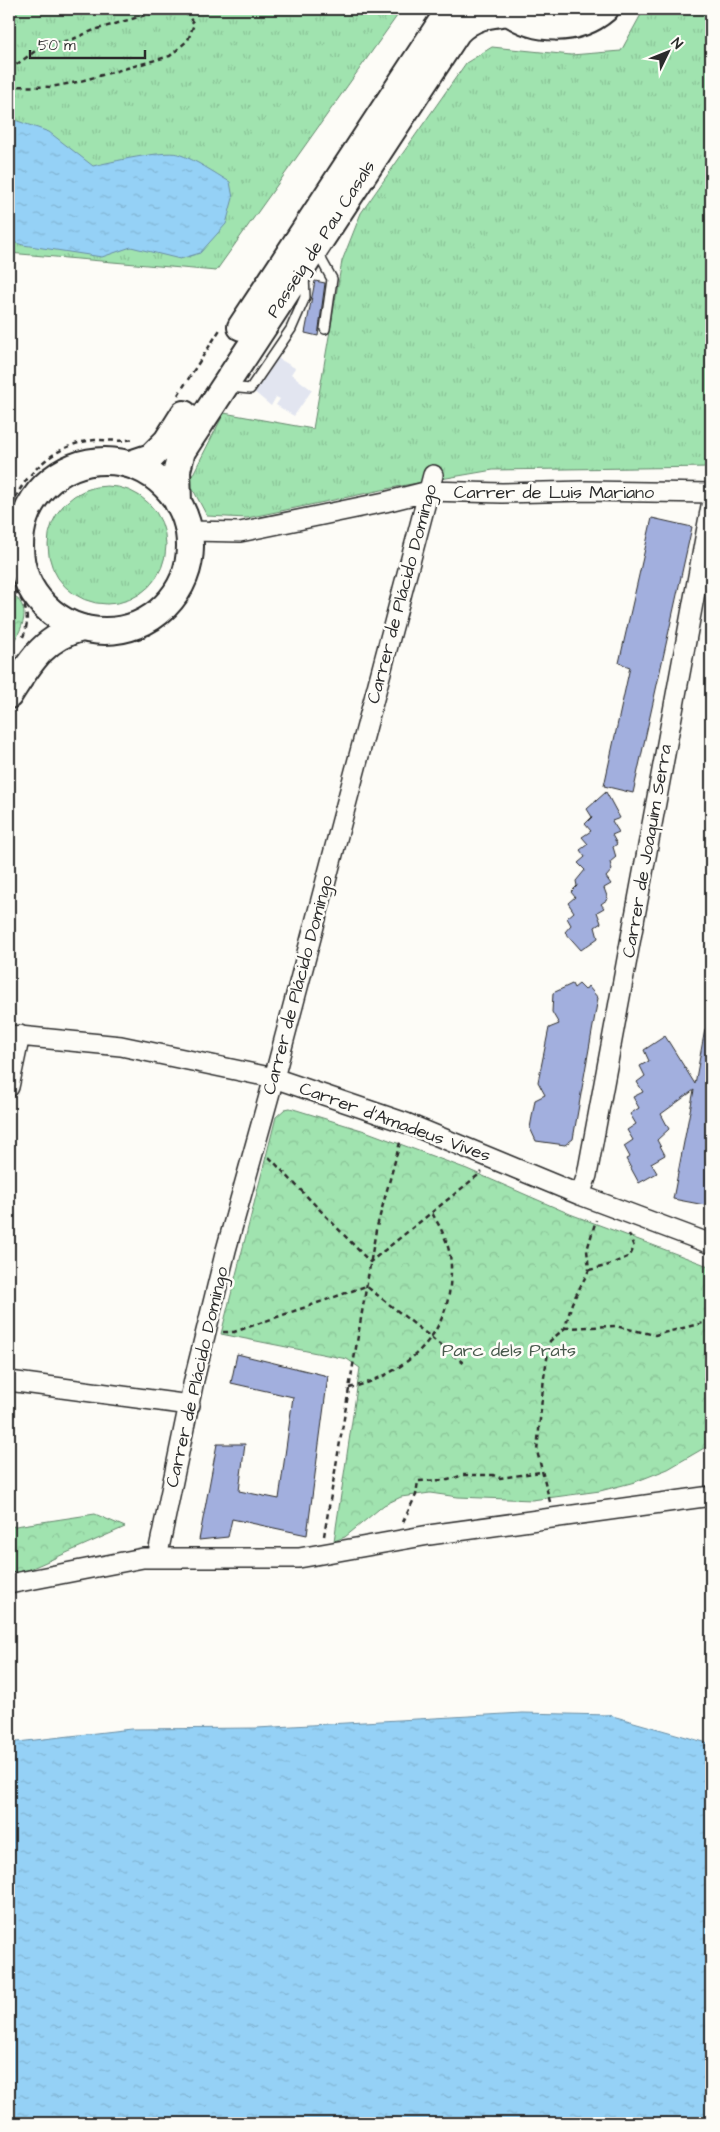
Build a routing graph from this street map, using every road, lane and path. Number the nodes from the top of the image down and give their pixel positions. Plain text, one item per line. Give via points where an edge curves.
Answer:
1 (189, 9) edge
2 (450, 9) edge
3 (605, 9) edge
4 (507, 10) edge
5 (186, 13) junction
6 (9, 70) edge
7 (9, 86) edge
8 (318, 244) junction
9 (224, 323) dead end
10 (325, 329) dead end
11 (176, 397) dead end
12 (137, 439) dead end
13 (130, 464) junction
14 (431, 483) junction
15 (711, 493) edge
16 (178, 503) junction
17 (711, 506) edge
18 (12, 529) edge
19 (191, 532) junction
20 (13, 572) edge
21 (43, 603) junction
22 (82, 628) junction
23 (27, 650) junction
24 (9, 695) edge
25 (14, 1035) edge
26 (274, 1078) junction
27 (9, 1087) edge
28 (401, 1139) dead end
29 (263, 1156) dead end
30 (483, 1170) dead end
31 (580, 1195) junction
32 (432, 1212) junction
33 (596, 1220) dead end
34 (629, 1234) dead end
35 (711, 1244) edge
36 (370, 1262) junction
37 (589, 1270) junction
38 (366, 1286) junction
39 (711, 1321) edge
40 (565, 1328) junction
41 (218, 1332) dead end
42 (430, 1337) junction
43 (466, 1365) dead end
44 (9, 1380) edge
45 (349, 1388) junction
46 (190, 1405) junction
47 (542, 1472) junction
48 (711, 1496) edge
49 (554, 1518) junction
50 (394, 1542) junction
51 (321, 1554) junction
52 (157, 1558) junction
53 (9, 1584) edge

1 - 5 path
2 - 13 street, Passeig de Pau Casals via 167,441 151,457
3 - 4 street via 583,22 562,27 534,24
4 - 8 street, Passeig de Pau Casals via 474,18 457,32
5 - 6 path via 175,10 149,14 71,40 45,44
5 - 7 path via 194,24 192,31 188,40 170,56 51,87
8 - 10 lane via 322,261 332,279
8 - 16 street, Passeig de Pau Casals via 182,451 177,470
9 - 11 path
12 - 18 path via 119,442 94,440 67,447 41,464 17,493
13 - 16 street via 165,486
13 - 18 street via 101,460 72,466 48,481
14 - 15 street, Carrer de Luis Mariano
14 - 19 street, Carrer de Luis Mariano via 385,502 240,532
14 - 26 street, Carrer de Plácido Domingo
16 - 19 street via 187,516
17 - 31 street, Carrer de Joaquim Serra via 589,1165
18 - 20 street via 19,550
19 - 22 street via 191,562 187,574 164,608 143,622 125,628
20 - 21 street via 31,587
20 - 23 path via 27,615
21 - 22 street
21 - 23 street via 41,633
22 - 23 street via 66,631
23 - 24 street
25 - 26 street, Carrer d'Amadeus Vives via 121,1046
25 - 27 street
26 - 31 street, Carrer d'Amadeus Vives via 406,1122
26 - 46 street, Carrer de Plácido Domingo via 226,1250
28 - 36 path
29 - 36 path via 271,1157
30 - 32 path via 479,1177
31 - 35 street, Carrer d'Amadeus Vives
32 - 36 path
32 - 42 path via 450,1253 451,1275 444,1315
33 - 37 path via 587,1250
34 - 37 path via 634,1247 630,1256
36 - 38 path
37 - 40 path via 572,1303
38 - 41 path via 234,1332
38 - 42 path
38 - 45 path
39 - 40 path via 655,1335 615,1326
40 - 47 path via 550,1341 544,1376 537,1451
42 - 43 path
42 - 45 path via 421,1350 398,1369 364,1385
44 - 46 street
45 - 51 path
46 - 52 street, Carrer de Plácido Domingo
47 - 49 path
47 - 50 path via 500,1478 463,1475 448,1480 418,1481 416,1495
48 - 49 street
49 - 50 street
50 - 51 street
51 - 52 street via 299,1558
52 - 53 street

